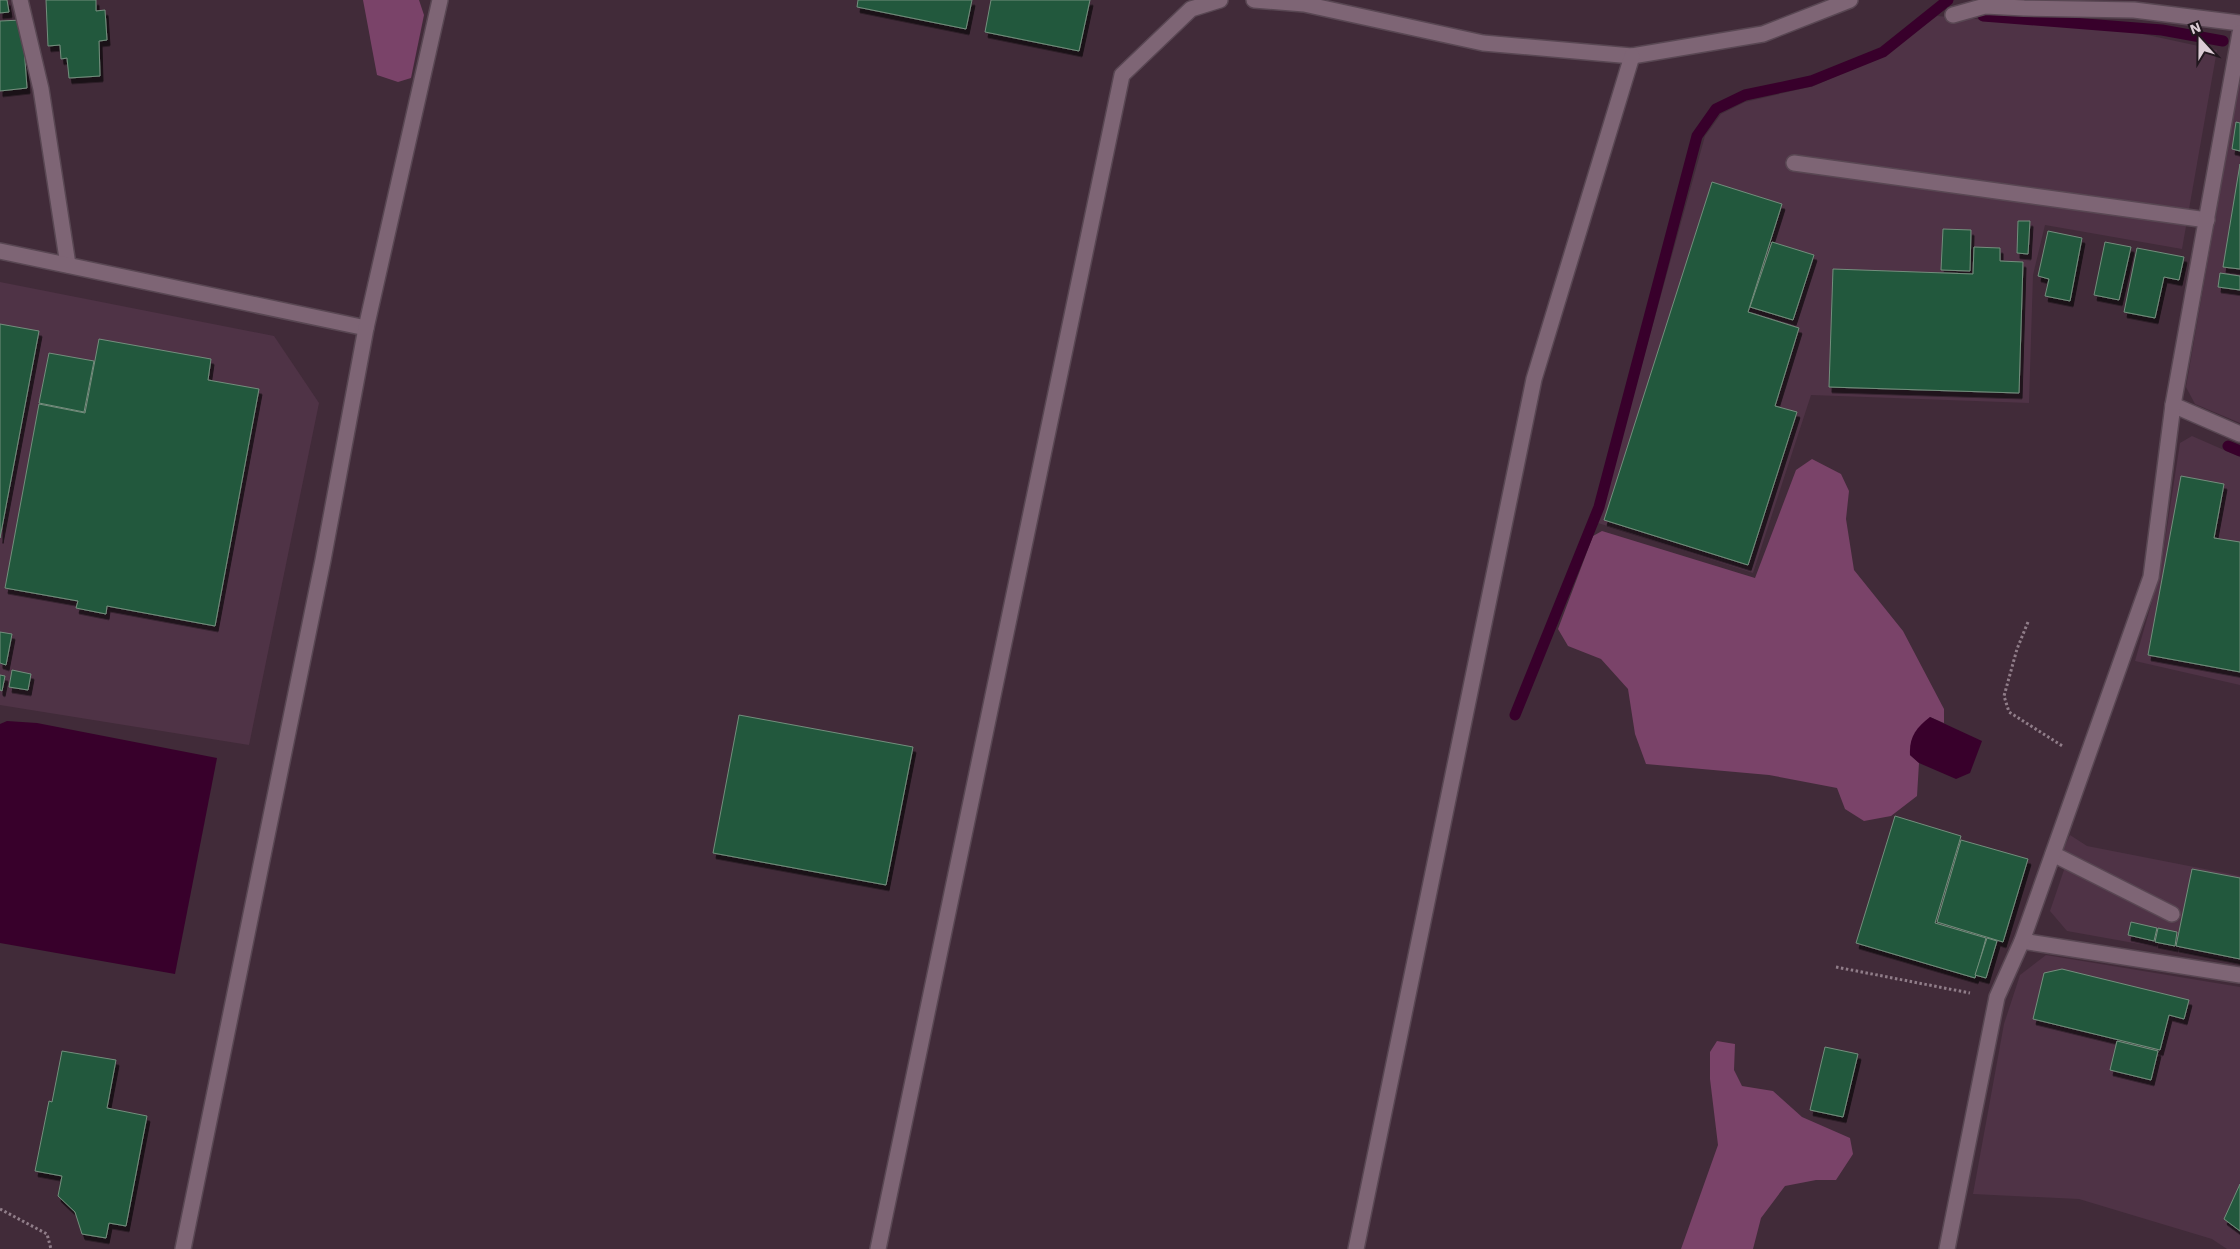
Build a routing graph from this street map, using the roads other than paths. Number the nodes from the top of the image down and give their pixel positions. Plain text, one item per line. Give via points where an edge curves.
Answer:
1 (20, 0) edge
2 (440, 0) edge
3 (1220, 0) edge
4 (1254, 0) edge
5 (1850, 0) edge
6 (1953, 15) dead end
7 (2240, 23) edge
8 (2240, 32) edge
9 (1632, 56) junction
10 (1794, 163) dead end
11 (2206, 220) junction
12 (0, 251) edge
13 (68, 266) junction
14 (366, 328) junction
15 (2174, 406) junction
16 (2240, 434) edge
17 (2053, 854) junction
18 (2172, 914) dead end
19 (2022, 941) junction
20 (2240, 975) edge
21 (183, 1249) edge
22 (878, 1249) edge
23 (1356, 1249) edge
24 (1947, 1249) edge

1 - 13 street via 41,89
2 - 14 street
3 - 22 street via 1191,8 1122,75
4 - 9 street via 1304,4 1484,43
5 - 9 street via 1764,34
6 - 7 street via 1985,6 2134,10
8 - 11 street
9 - 23 street via 1534,379
10 - 11 street
11 - 15 street
12 - 13 street
13 - 14 street
14 - 21 street via 323,560
15 - 16 street
15 - 17 street via 2151,576
17 - 18 street
17 - 19 street
19 - 20 street
19 - 24 street via 1997,997

